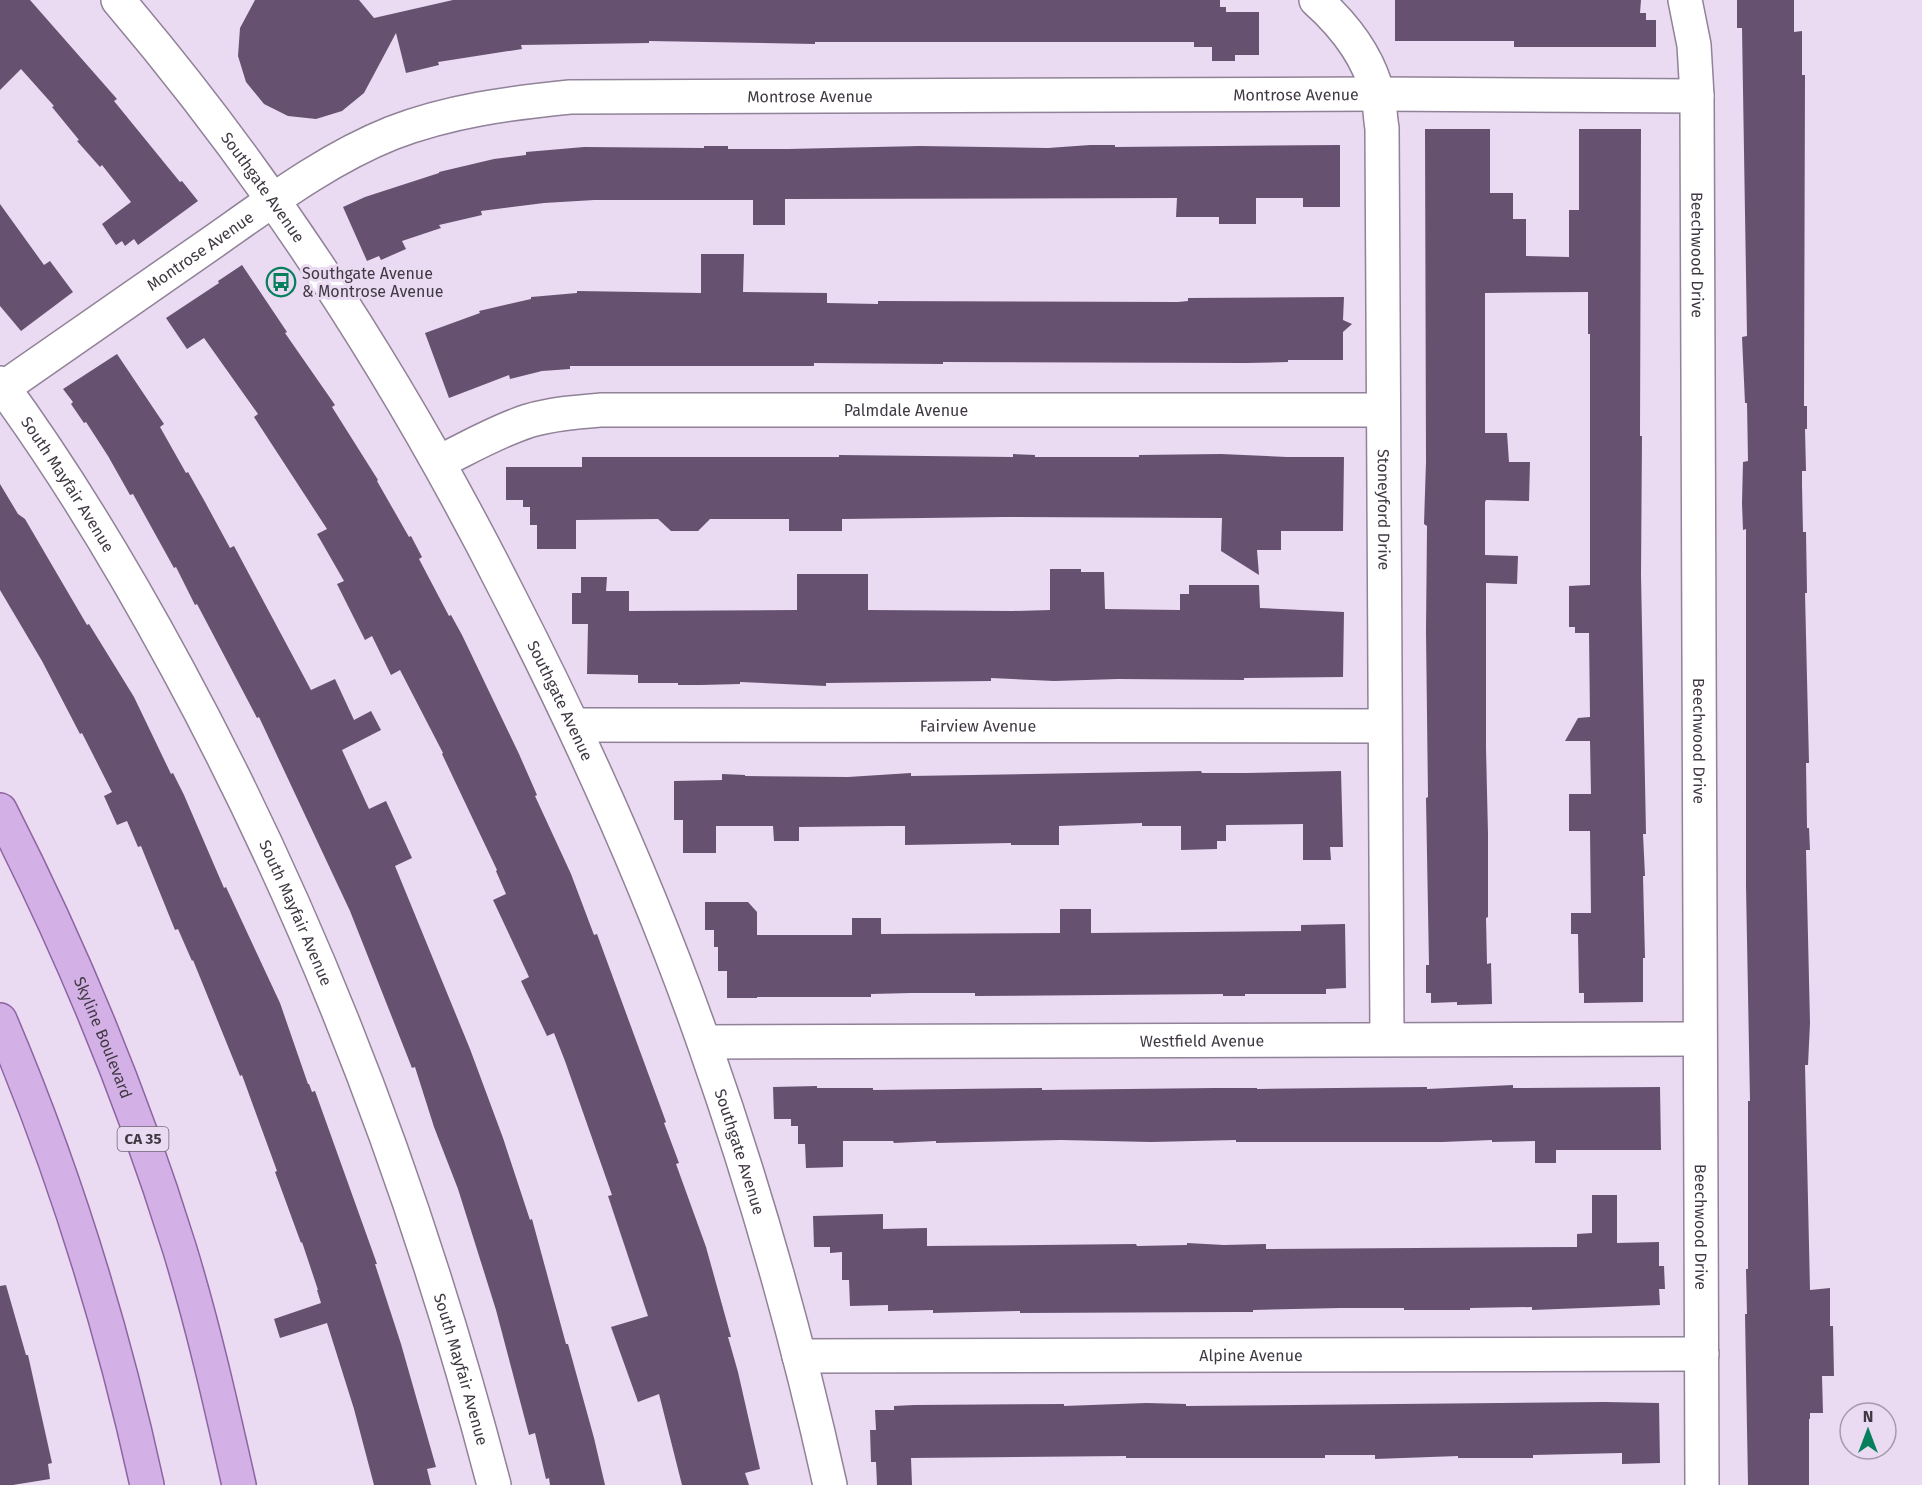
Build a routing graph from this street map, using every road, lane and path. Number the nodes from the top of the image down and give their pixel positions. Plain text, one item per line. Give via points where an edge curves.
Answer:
1 (118, 0) edge
2 (1316, 0) edge
3 (1685, 0) edge
4 (1377, 94) junction
5 (1697, 96) junction
6 (274, 200) junction
7 (2, 385) edge
8 (1383, 410) junction
9 (439, 462) junction
10 (573, 725) junction
11 (1384, 726) junction
12 (0, 810) edge
13 (0, 1020) edge
14 (1387, 1039) junction
15 (1700, 1039) junction
16 (704, 1042) junction
17 (1702, 1354) junction
18 (799, 1356) junction
19 (147, 1485) edge
20 (239, 1485) edge
21 (494, 1485) edge
22 (830, 1485) edge
23 (1702, 1485) edge

1 - 6 street, Southgate Avenue
2 - 4 street, Stoneyford Drive via 1353,40
3 - 5 street, Beechwood Drive via 1694,45
4 - 5 street, Montrose Avenue
4 - 6 street, Montrose Avenue via 570,97 513,102 455,113 392,134 335,160
4 - 8 street, Stoneyford Drive via 1382,128
5 - 15 street, Beechwood Drive
6 - 7 street, Montrose Avenue
6 - 9 street, Southgate Avenue via 334,288
7 - 21 street, South Mayfair Avenue via 82,505 150,619 266,841 362,1067 401,1173 463,1369
8 - 9 street, Palmdale Avenue via 601,410 566,412 528,421
8 - 11 street, Stoneyford Drive
9 - 10 street, Southgate Avenue
10 - 11 street, Fairview Avenue
10 - 16 street, Southgate Avenue via 623,837
11 - 14 street, Stoneyford Drive
12 - 20 main road, Skyline Boulevard / CA 35 via 73,960 141,1133 196,1310
13 - 19 main road via 76,1219
14 - 15 street, Westfield Avenue
14 - 16 street, Westfield Avenue
15 - 17 street, Beechwood Drive
16 - 18 street, Southgate Avenue via 773,1259
17 - 18 street, Alpine Avenue
17 - 23 street, Beechwood Drive
18 - 22 street, Southgate Avenue

